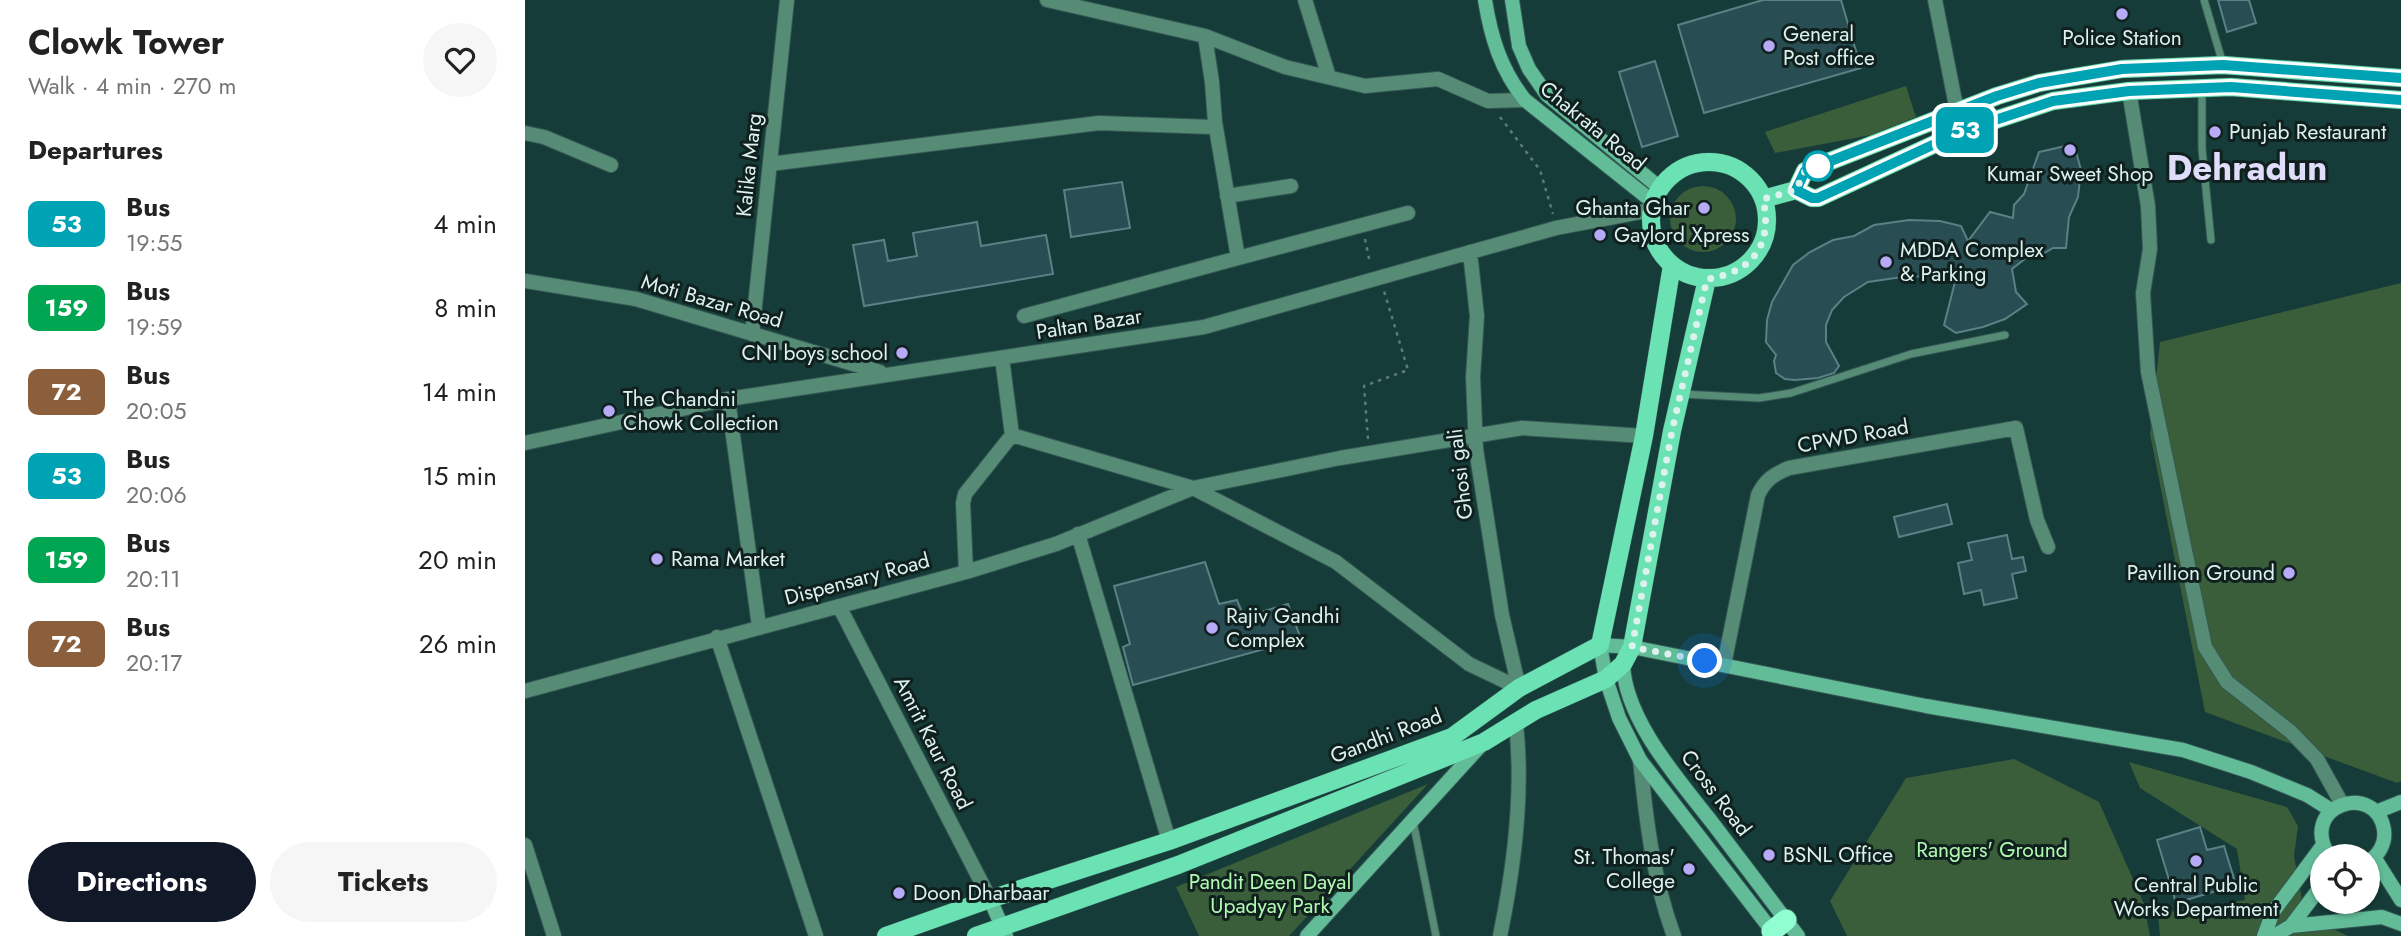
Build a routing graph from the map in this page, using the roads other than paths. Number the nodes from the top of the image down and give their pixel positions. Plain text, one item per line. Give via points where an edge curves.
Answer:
1 (787, 0) edge
2 (1047, 0) edge
3 (1117, 0) edge
4 (1305, 0) edge
5 (1485, 0) edge
6 (1512, 0) edge
7 (1935, 0) edge
8 (2204, 0) edge
9 (1113, 15) junction
10 (1205, 36) junction
11 (2223, 65) junction
12 (1329, 77) junction
13 (2401, 78) edge
14 (2202, 88) junction
15 (2129, 91) junction
16 (1525, 100) junction
17 (2401, 100) edge
18 (1957, 111) junction
19 (1215, 122) junction
20 (525, 133) edge
21 (770, 164) junction
22 (611, 165) dead end
23 (1291, 187) dead end
24 (1796, 190) junction
25 (1227, 196) junction
26 (1763, 199) junction
27 (1655, 200) junction
28 (1408, 213) dead end
29 (2211, 240) dead end
30 (1470, 252) junction
31 (1238, 258) junction
32 (1672, 265) junction
33 (1707, 279) junction
34 (525, 281) edge
35 (1024, 316) dead end
36 (752, 334) junction
37 (2005, 335) dead end
38 (1002, 359) junction
39 (884, 374) junction
40 (1680, 394) junction
41 (728, 398) junction
42 (1012, 435) junction
43 (1475, 435) junction
44 (1644, 436) junction
45 (525, 443) edge
46 (1193, 488) junction
47 (1079, 534) junction
48 (2048, 547) dead end
49 (966, 572) junction
50 (839, 606) junction
51 (759, 626) junction
52 (717, 637) junction
53 (1600, 645) junction
54 (1632, 647) junction
55 (1623, 664) junction
56 (1724, 665) junction
57 (1606, 679) junction
58 (1519, 688) junction
59 (525, 691) edge
60 (1516, 724) junction
61 (1484, 743) junction
62 (1640, 760) junction
63 (2401, 802) edge
64 (2336, 807) junction
65 (2376, 812) junction
66 (1413, 820) junction
67 (1169, 841) junction
68 (2324, 844) edge
69 (525, 845) edge
70 (2380, 849) edge
71 (2310, 869) edge
72 (2380, 872) edge
73 (990, 899) junction
74 (2310, 901) edge
75 (2401, 901) edge
76 (2401, 924) edge
77 (2291, 926) junction
78 (1783, 931) edge
79 (1004, 932) edge
80 (555, 936) edge
81 (816, 936) edge
82 (886, 936) edge
83 (976, 936) edge
84 (1307, 936) edge
85 (1436, 936) edge
86 (1500, 936) edge
87 (1674, 936) edge
88 (2264, 936) edge
89 (2274, 936) edge

1 - 21 street, Kalika Marg
2 - 9 street
3 - 9 street
4 - 12 street
5 - 16 main road, Chakrata Road via 1496,53
6 - 27 main road, Chakrata Road via 1519,46 1547,95
7 - 18 street
8 - 11 lane
9 - 10 street
10 - 12 street via 1285,67
10 - 19 street
11 - 13 main road
11 - 18 main road via 2122,69 2039,83
12 - 16 street via 1372,86 1438,79 1488,100
14 - 15 main road
14 - 17 main road
14 - 29 lane via 2202,149
15 - 24 main road via 2053,101 1965,130 1818,198
15 - 64 street via 2148,206 2150,249 2143,293 2148,372 2205,647 2227,682 2291,732 2317,759
16 - 27 main road, Chakrata Road
18 - 24 main road via 1805,171
19 - 21 street via 1212,127 1100,123
19 - 25 street
20 - 22 street
21 - 36 street, Kalika Marg
23 - 25 street
24 - 26 main road
25 - 31 street
26 - 27 main road via 1740,171 1705,162 1671,175
26 - 33 main road via 1765,237 1757,254 1743,268
27 - 30 street, Paltan Bazar
27 - 32 main road via 1654,240
28 - 31 street
30 - 38 street, Paltan Bazar via 1204,327
30 - 43 street, Ghosi gali via 1477,316
31 - 35 street
32 - 33 main road
32 - 44 main road
33 - 40 main road
34 - 36 street, Moti Bazar Road via 636,299
36 - 39 street, Moti Bazar Road
37 - 40 lane via 1911,354 1791,393 1759,398
38 - 39 street, Paltan Bazar
38 - 42 street
39 - 41 street, Paltan Bazar
40 - 54 main road
41 - 45 street, Paltan Bazar
41 - 51 street
42 - 46 street
42 - 49 street via 965,494
43 - 44 street, Dispensary Road via 1522,428
43 - 46 street, Dispensary Road
43 - 58 street, Ghosi gali via 1502,615
44 - 53 main road
46 - 47 street, Dispensary Road
46 - 58 street via 1336,562 1469,664
47 - 49 street, Dispensary Road
47 - 67 street
48 - 56 street, CPWD Road via 2037,520 2016,428 1789,468 1764,483 1758,495
49 - 50 street, Dispensary Road
50 - 51 street, Dispensary Road
50 - 73 street, Amrit Kaur Road
51 - 52 street, Dispensary Road
52 - 59 street, Dispensary Road
52 - 81 street
53 - 54 main road
53 - 57 main road, Cross Road
53 - 58 main road, Gandhi Road
54 - 55 main road
54 - 56 main road
55 - 57 main road, Gandhi Road
55 - 78 main road, Cross Road via 1636,711 1656,750
56 - 64 main road via 1926,706 2183,750
57 - 60 main road, Gandhi Road via 1536,710
57 - 62 main road, Cross Road
58 - 67 main road, Gandhi Road via 1452,737
60 - 61 main road, Gandhi Road
60 - 86 street via 1520,757 1516,813
61 - 66 main road
61 - 79 main road, Gandhi Road
62 - 78 main road, Cross Road
62 - 87 street via 1653,856
63 - 65 main road
64 - 65 main road via 2354,802
64 - 68 main road via 2323,821
65 - 70 main road via 2385,835
66 - 84 main road
66 - 85 lane
67 - 73 main road, Gandhi Road
69 - 80 street
71 - 88 main road via 2273,912
72 - 75 main road
73 - 79 main road
73 - 82 main road, Gandhi Road
74 - 77 main road
76 - 77 main road via 2382,917
77 - 89 main road
79 - 83 main road, Gandhi Road

